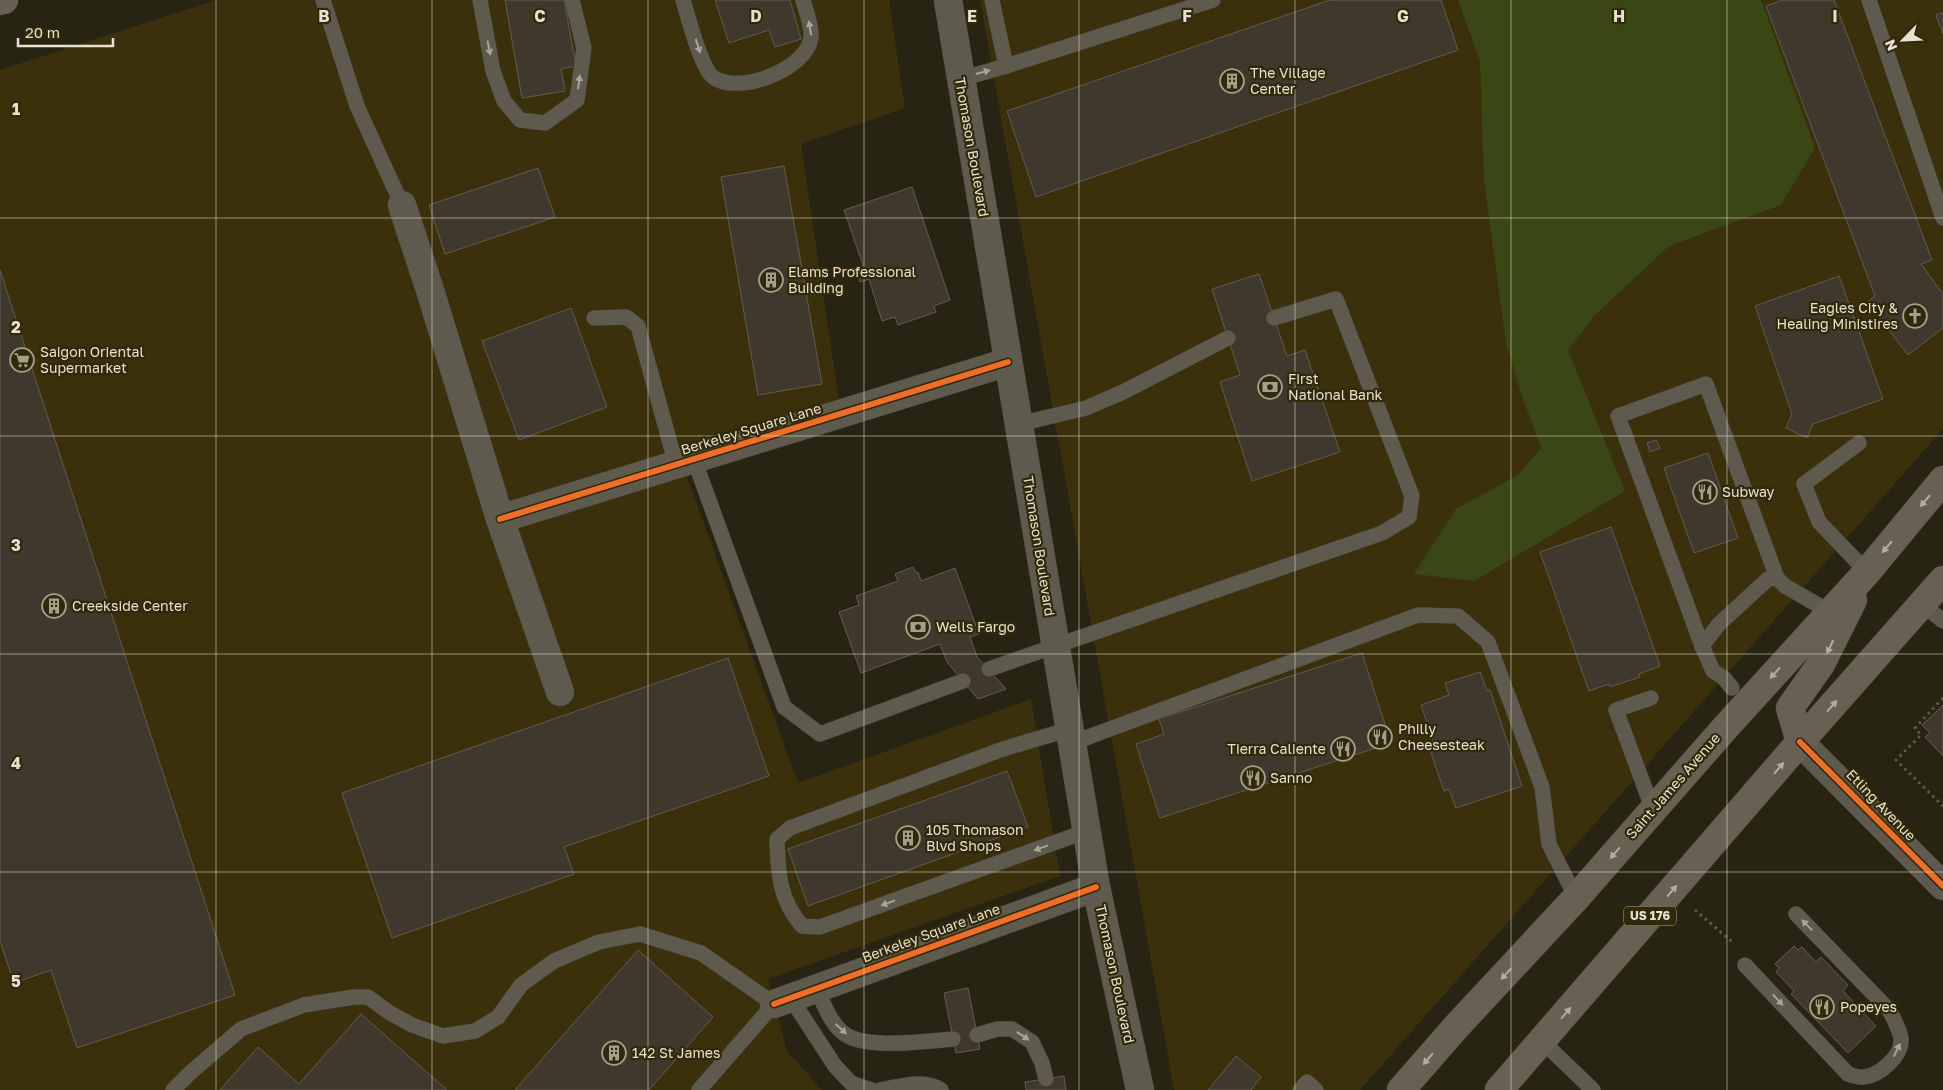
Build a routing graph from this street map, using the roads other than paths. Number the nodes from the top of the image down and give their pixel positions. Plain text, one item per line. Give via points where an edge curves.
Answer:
1 (4, 0) edge
2 (323, 0) edge
3 (480, 0) edge
4 (572, 0) edge
5 (683, 0) edge
6 (803, 0) edge
7 (948, 0) edge
8 (992, 0) edge
9 (1213, 0) edge
10 (1869, 0) edge
11 (0, 1) edge
12 (1006, 66) junction
13 (961, 78) junction
14 (402, 205) joint
15 (1943, 218) edge
16 (594, 318) dead end
17 (1274, 318) dead end
18 (1228, 338) dead end
19 (1008, 362) junction
20 (1019, 424) junction
21 (1859, 443) dead end
22 (685, 462) junction
23 (1943, 480) edge
24 (500, 518) junction
25 (1867, 572) junction
26 (1777, 578) junction
27 (1943, 580) edge
28 (1922, 604) junction
29 (1830, 612) junction
30 (1943, 620) edge
31 (1056, 646) junction
32 (1702, 646) junction
33 (989, 669) dead end
34 (963, 681) dead end
35 (1732, 688) dead end
36 (560, 692) dead end
37 (1651, 698) dead end
38 (1071, 736) junction
39 (1800, 742) junction
40 (1653, 810) junction
41 (1087, 831) junction
42 (1943, 886) edge
43 (1096, 887) junction
44 (1576, 898) junction
45 (1796, 914) dead end
46 (1745, 965) dead end
47 (816, 988) junction
48 (782, 1001) junction
49 (977, 1035) dead end
50 (953, 1039) dead end
51 (1542, 1041) junction
52 (1046, 1079) dead end
53 (173, 1090) edge
54 (699, 1090) edge
55 (872, 1090) edge
56 (880, 1090) edge
57 (941, 1090) edge
58 (1140, 1090) edge
59 (1300, 1090) edge
60 (1316, 1090) edge
61 (1401, 1090) edge
62 (1500, 1090) edge
63 (1593, 1090) edge

1 - 11 highway
2 - 14 lane via 357,106
3 -> 4 lane via 493,71 504,101 520,120 545,123 577,100 584,48
5 -> 6 lane via 704,66 713,77 725,82 744,83 770,76 794,64 807,50 811,36
7 - 13 street, Thomason Boulevard
8 - 12 lane
9 - 12 lane
10 - 15 lane
13 -> 12 lane
13 - 19 street, Thomason Boulevard
14 - 24 street
16 - 22 lane via 626,317 638,326
17 - 31 lane via 1336,299 1412,496 1409,517 1382,533
18 - 20 lane via 1086,408
19 - 20 street, Thomason Boulevard
19 - 22 street, Berkeley Square Lane
20 - 31 street, Thomason Boulevard
21 - 25 lane via 1804,484 1819,522
22 - 24 street, Berkeley Square Lane
22 - 34 lane via 784,706 820,734
23 -> 25 main road, Saint James Avenue
24 - 36 street
25 - 29 main road, Saint James Avenue
25 -> 39 main road via 1821,664 1790,708
26 - 29 lane
26 - 32 lane via 1768,579 1719,624
26 - 32 lane via 1706,384 1618,416
27 - 28 main road, US 176
28 - 30 lane
39 -> 28 main road, US 176
29 -> 40 main road, Saint James Avenue
31 - 33 lane
31 - 38 street, Thomason Boulevard
32 - 35 lane via 1713,670
37 - 40 lane via 1616,710
38 - 41 street, Thomason Boulevard
41 -> 38 lane via 820,927 802,926 790,912 778,874 777,839 790,828 1003,750
38 - 44 lane via 1418,614 1458,616 1488,642 1542,787 1549,844
39 - 42 street, Etling Avenue
51 -> 39 main road, US 176
40 -> 44 main road, Saint James Avenue
41 - 43 street, Thomason Boulevard
43 - 47 street, Berkeley Square Lane
43 - 58 street, Thomason Boulevard
44 -> 61 main road, Saint James Avenue
46 -> 45 lane via 1848,1074 1862,1078 1889,1063 1898,1052 1901,1040 1889,1010
47 - 48 street, Berkeley Square Lane
47 -> 50 lane via 842,1033 866,1042
48 - 53 lane via 701,952 640,934 599,942 554,961 521,985 498,1017 475,1031 442,1036 412,1025 368,997 354,996 304,1005 241,1029
48 - 54 lane
48 - 55 lane via 851,1083
49 -> 52 lane via 1012,1029 1032,1042
51 - 62 main road, US 176
51 - 63 lane
56 - 57 lane via 916,1084 936,1086
59 - 60 lane via 1307,1082

